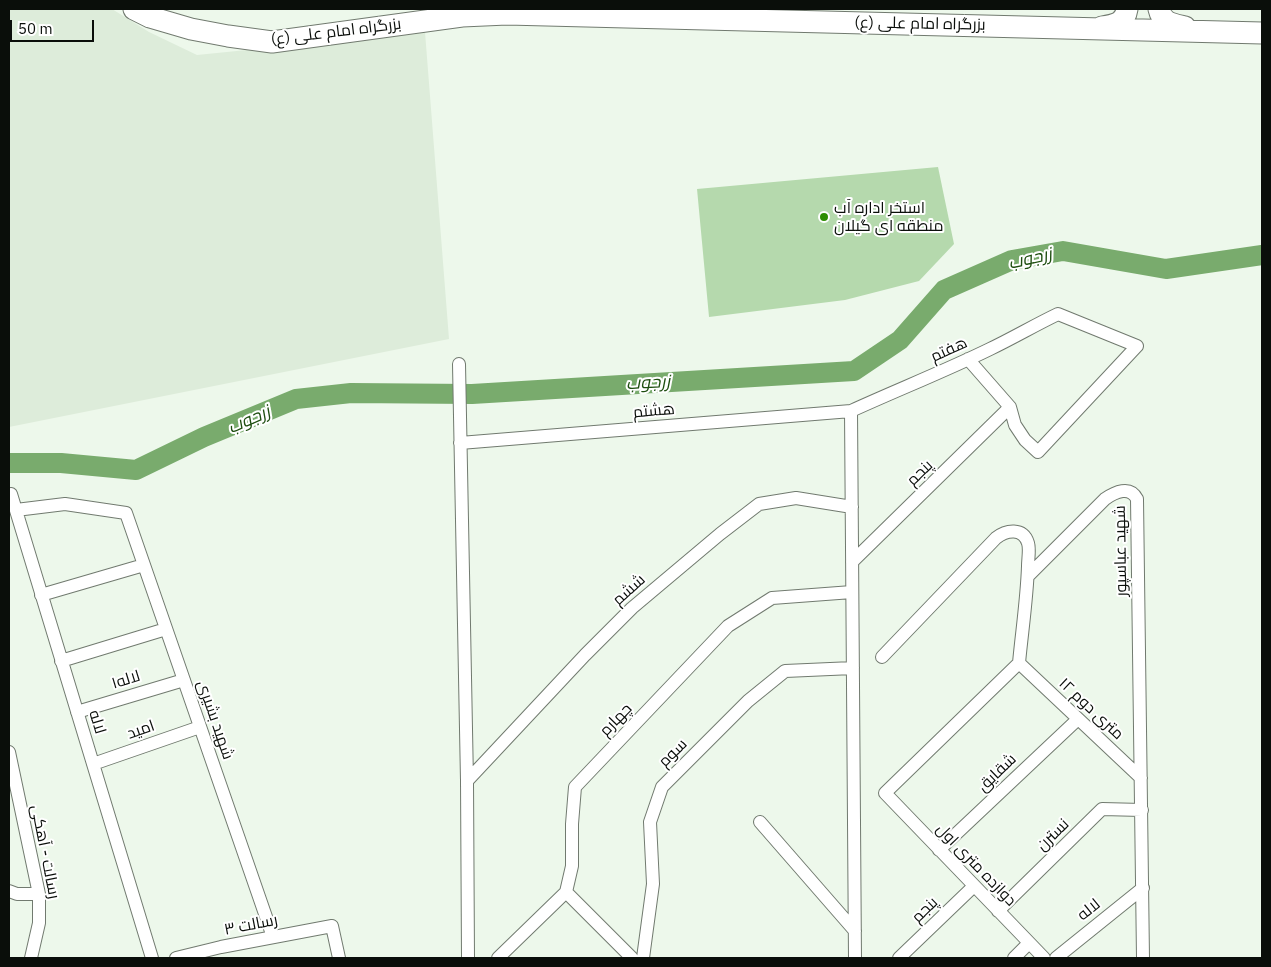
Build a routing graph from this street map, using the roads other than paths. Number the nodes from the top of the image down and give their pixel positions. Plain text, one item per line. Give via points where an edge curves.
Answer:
1 (134, 9) edge
2 (1127, 9) edge
3 (1159, 9) edge
4 (1080, 28) junction
5 (1205, 32) junction
6 (1262, 33) edge
7 (968, 359) junction
8 (459, 364) dead end
9 (1010, 407) junction
10 (851, 411) junction
11 (459, 439) junction
12 (11, 494) dead end
13 (852, 507) junction
14 (16, 510) junction
15 (852, 562) junction
16 (144, 564) junction
17 (1028, 576) junction
18 (852, 592) junction
19 (41, 595) junction
20 (166, 629) junction
21 (882, 657) dead end
22 (61, 660) junction
23 (1019, 663) junction
24 (853, 668) junction
25 (184, 680) junction
26 (77, 712) junction
27 (1078, 719) junction
28 (200, 727) junction
29 (9, 752) edge
30 (93, 764) junction
31 (1141, 778) junction
32 (467, 781) junction
33 (1142, 810) junction
34 (760, 822) dead end
35 (939, 850) junction
36 (974, 886) junction
37 (1143, 888) junction
38 (9, 891) edge
39 (566, 892) junction
40 (39, 894) junction
41 (998, 911) junction
42 (855, 931) junction
43 (273, 937) junction
44 (1029, 943) junction
45 (31, 958) edge
46 (152, 958) edge
47 (176, 958) edge
48 (339, 958) edge
49 (468, 958) edge
50 (498, 958) edge
51 (632, 958) edge
52 (643, 958) edge
53 (855, 958) edge
54 (899, 958) edge
55 (1014, 958) edge
56 (1044, 958) edge
57 (1056, 958) edge
58 (1143, 958) edge

1 - 4 highway, بزرگراه امام علی (ع) via 191,29 272,42 462,16 507,14
2 - 4 highway via 1124,18 1116,25
3 - 5 highway via 1162,18 1170,24
4 - 5 highway, بزرگراه امام علی (ع)
5 - 6 highway, بزرگراه امام علی (ع)
7 - 9 street
7 - 9 street, هفتم via 1058,314 1137,346 1038,452 1015,425
7 - 10 street, هفتم
8 - 11 street
9 - 15 street, پنجم
10 - 11 street, هشتم
10 - 13 street
11 - 32 street
12 - 14 street, لاله
13 - 15 street
13 - 32 street, ششم via 796,498 759,504 632,608
14 - 16 street, شهید بشیری via 65,504 126,513
14 - 19 street, لاله
15 - 18 street
16 - 19 street
16 - 20 street, شهید بشیری
17 - 21 street via 1029,545 1026,538 1012,530 1003,532
17 - 23 street
17 - 31 street, شهید عباسپور via 1105,499 1122,490 1135,494 1138,499
18 - 24 street
18 - 39 street, چهارم via 772,598 728,626 674,682 575,787 572,866
19 - 22 street, لاله
20 - 22 street
20 - 25 street, شهید بشیری
22 - 26 street, لاله
23 - 27 street, ۱۲ متری دوم
23 - 35 street, دوازده متری اول via 885,794
24 - 42 street
24 - 52 street, سوم via 785,671 748,701 662,787 650,822 654,884
25 - 26 street, لاله۱
25 - 28 street, شهید بشیری
26 - 30 street, لاله
27 - 31 street, ۱۲ متری دوم
27 - 35 street, شقایق
28 - 30 street, امید
28 - 43 street, شهید بشیری
29 - 40 street, رسالت - آهکی
30 - 46 street, لاله
31 - 33 street, شهید عباسپور
32 - 49 street
33 - 37 street, شهید عباسپور
33 - 41 street, نسترن via 1102,809
34 - 42 street
35 - 36 street, دوازده متری اول
36 - 41 street, دوازده متری اول
36 - 54 street, پنجم
37 - 57 street, لاله
37 - 58 street, شهید عباسپور
38 - 40 street
39 - 50 street
39 - 51 street
40 - 45 street, رسالت - آهکی via 40,923
41 - 44 street, دوازده متری اول
42 - 53 street
43 - 47 street, رسالت ۳
43 - 48 street, رسالت ۳ via 332,926
44 - 55 street
44 - 56 street, دوازده متری اول

